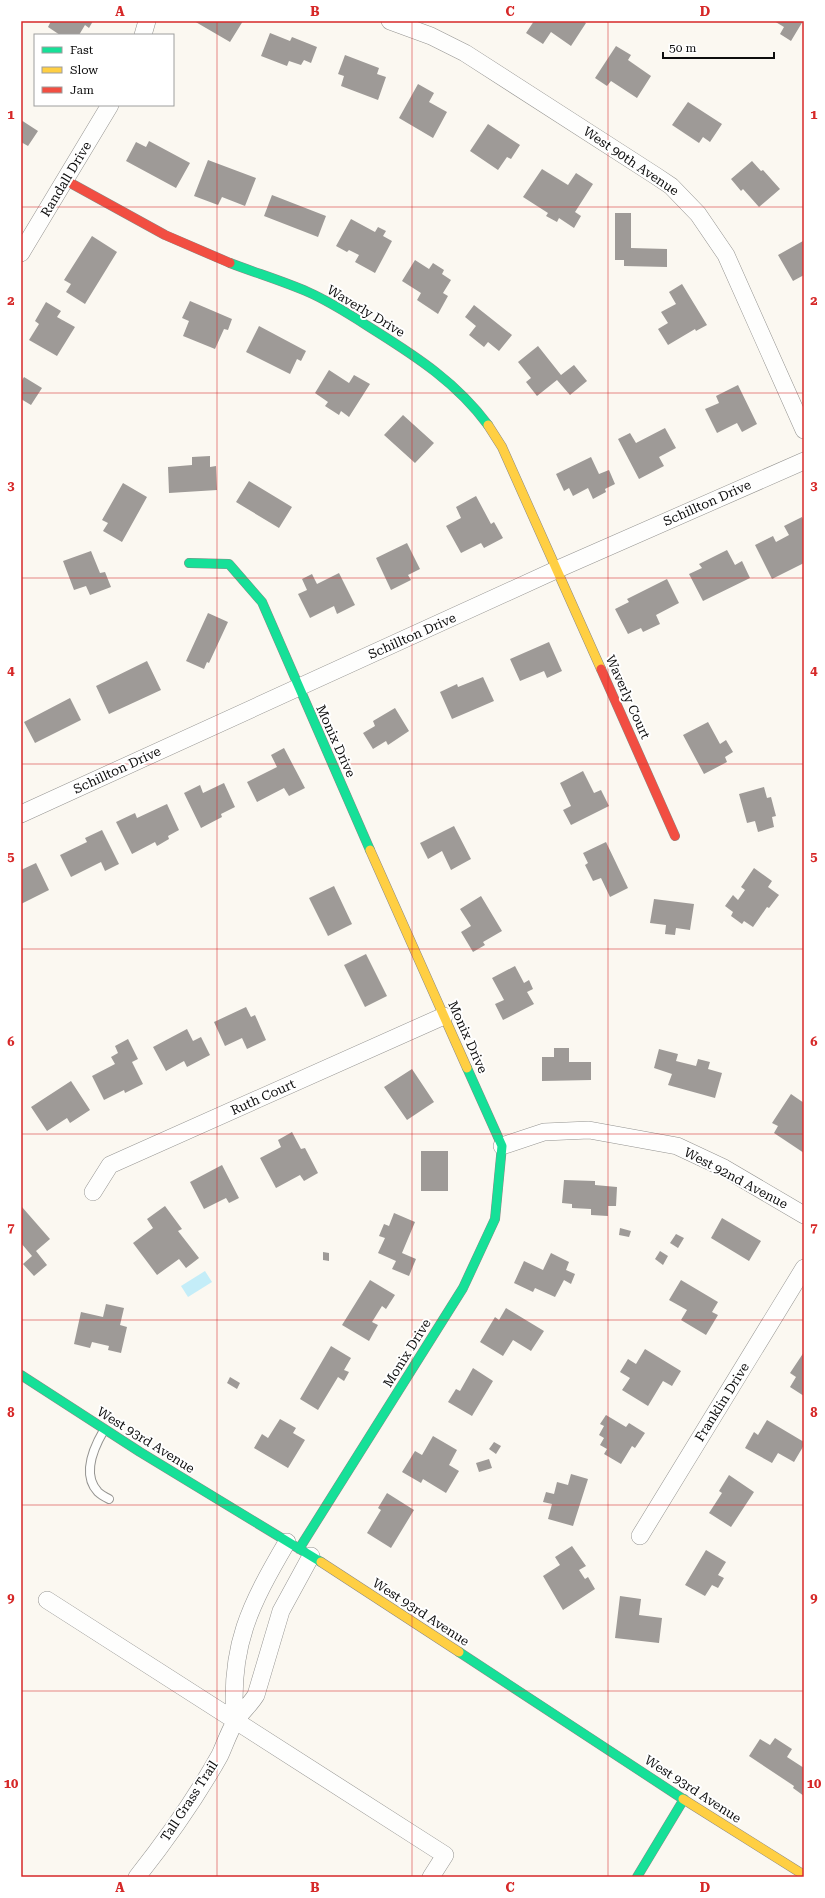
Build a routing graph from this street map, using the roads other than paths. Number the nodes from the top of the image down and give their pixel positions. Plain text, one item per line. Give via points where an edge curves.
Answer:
1 (147, 21) edge
2 (390, 21) edge
3 (142, 34) edge
4 (109, 106) edge
5 (65, 180) junction
6 (21, 254) edge
7 (804, 430) edge
8 (804, 460) edge
9 (189, 563) dead end
10 (558, 569) junction
11 (298, 687) junction
12 (21, 814) edge
13 (675, 836) dead end
14 (444, 1016) junction
15 (502, 1146) junction
16 (93, 1192) dead end
17 (804, 1215) edge
18 (804, 1268) edge
19 (21, 1375) edge
20 (104, 1430) junction
21 (109, 1499) dead end
22 (640, 1536) dead end
23 (299, 1549) junction
24 (47, 1600) dead end
25 (235, 1722) junction
26 (684, 1799) junction
27 (804, 1875) edge
28 (137, 1877) edge
29 (431, 1877) edge
30 (637, 1877) edge

1 - 3 street
2 - 7 street, West 90th Avenue via 431,36 479,62 671,186 710,230 726,255
4 - 5 street, Randall Drive
5 - 6 street, Randall Drive
5 - 10 street, Waverly Drive via 118,211 198,251 316,295 436,370 466,396 494,433
8 - 10 street, Schillton Drive
9 - 11 street, Monix Drive via 229,564 262,602
10 - 11 street, Schillton Drive
10 - 13 street, Waverly Court
11 - 12 street, Schillton Drive
11 - 14 street, Monix Drive
14 - 15 street, Monix Drive
14 - 16 street, Ruth Court via 110,1165
15 - 17 street, West 92nd Avenue via 544,1132 590,1130 677,1146 724,1168
15 - 23 street, Monix Drive via 495,1219 463,1288
18 - 22 street, Franklin Drive
19 - 20 street, West 93rd Avenue
20 - 21 lane via 92,1455 90,1469 92,1482 98,1492
20 - 23 street, West 93rd Avenue
23 - 25 street, Tall Grass Trail via 256,1695 250,1706
23 - 25 street, Tall Grass Trail via 253,1604 241,1637 234,1676
23 - 26 street, West 93rd Avenue
24 - 25 street via 207,1701
25 - 28 street, Tall Grass Trail via 195,1796
25 - 29 street via 445,1855
26 - 27 street, West 93rd Avenue
26 - 30 street

